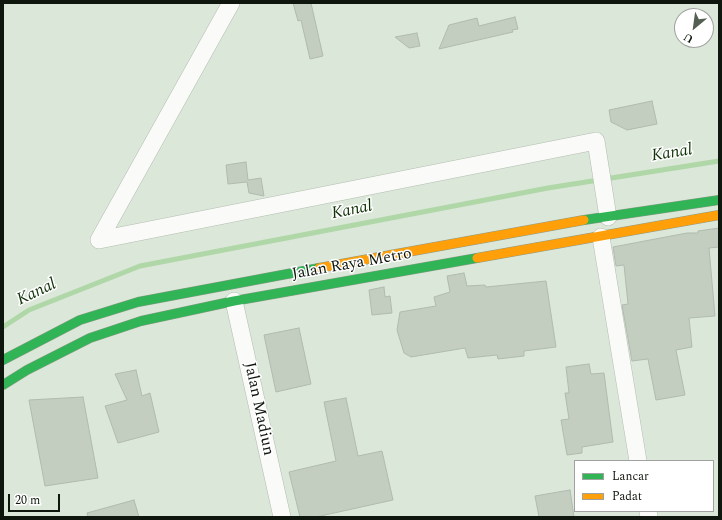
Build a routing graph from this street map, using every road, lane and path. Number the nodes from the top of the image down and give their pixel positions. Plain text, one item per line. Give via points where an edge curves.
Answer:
1 (231, 3) edge
2 (719, 200) edge
3 (719, 215) edge
4 (608, 217) junction
5 (601, 237) junction
6 (234, 301) junction
7 (3, 360) edge
8 (3, 385) edge
9 (638, 460) edge
10 (282, 517) edge

1 - 4 street via 99,240 596,141
2 - 4 highway
3 - 5 highway, Jalan Raya Metro
4 - 7 highway via 138,302 80,320
5 - 6 highway, Jalan Raya Metro
5 - 9 street
6 - 8 highway, Jalan Raya Metro via 141,321 90,338
6 - 10 street, Jalan Madiun

